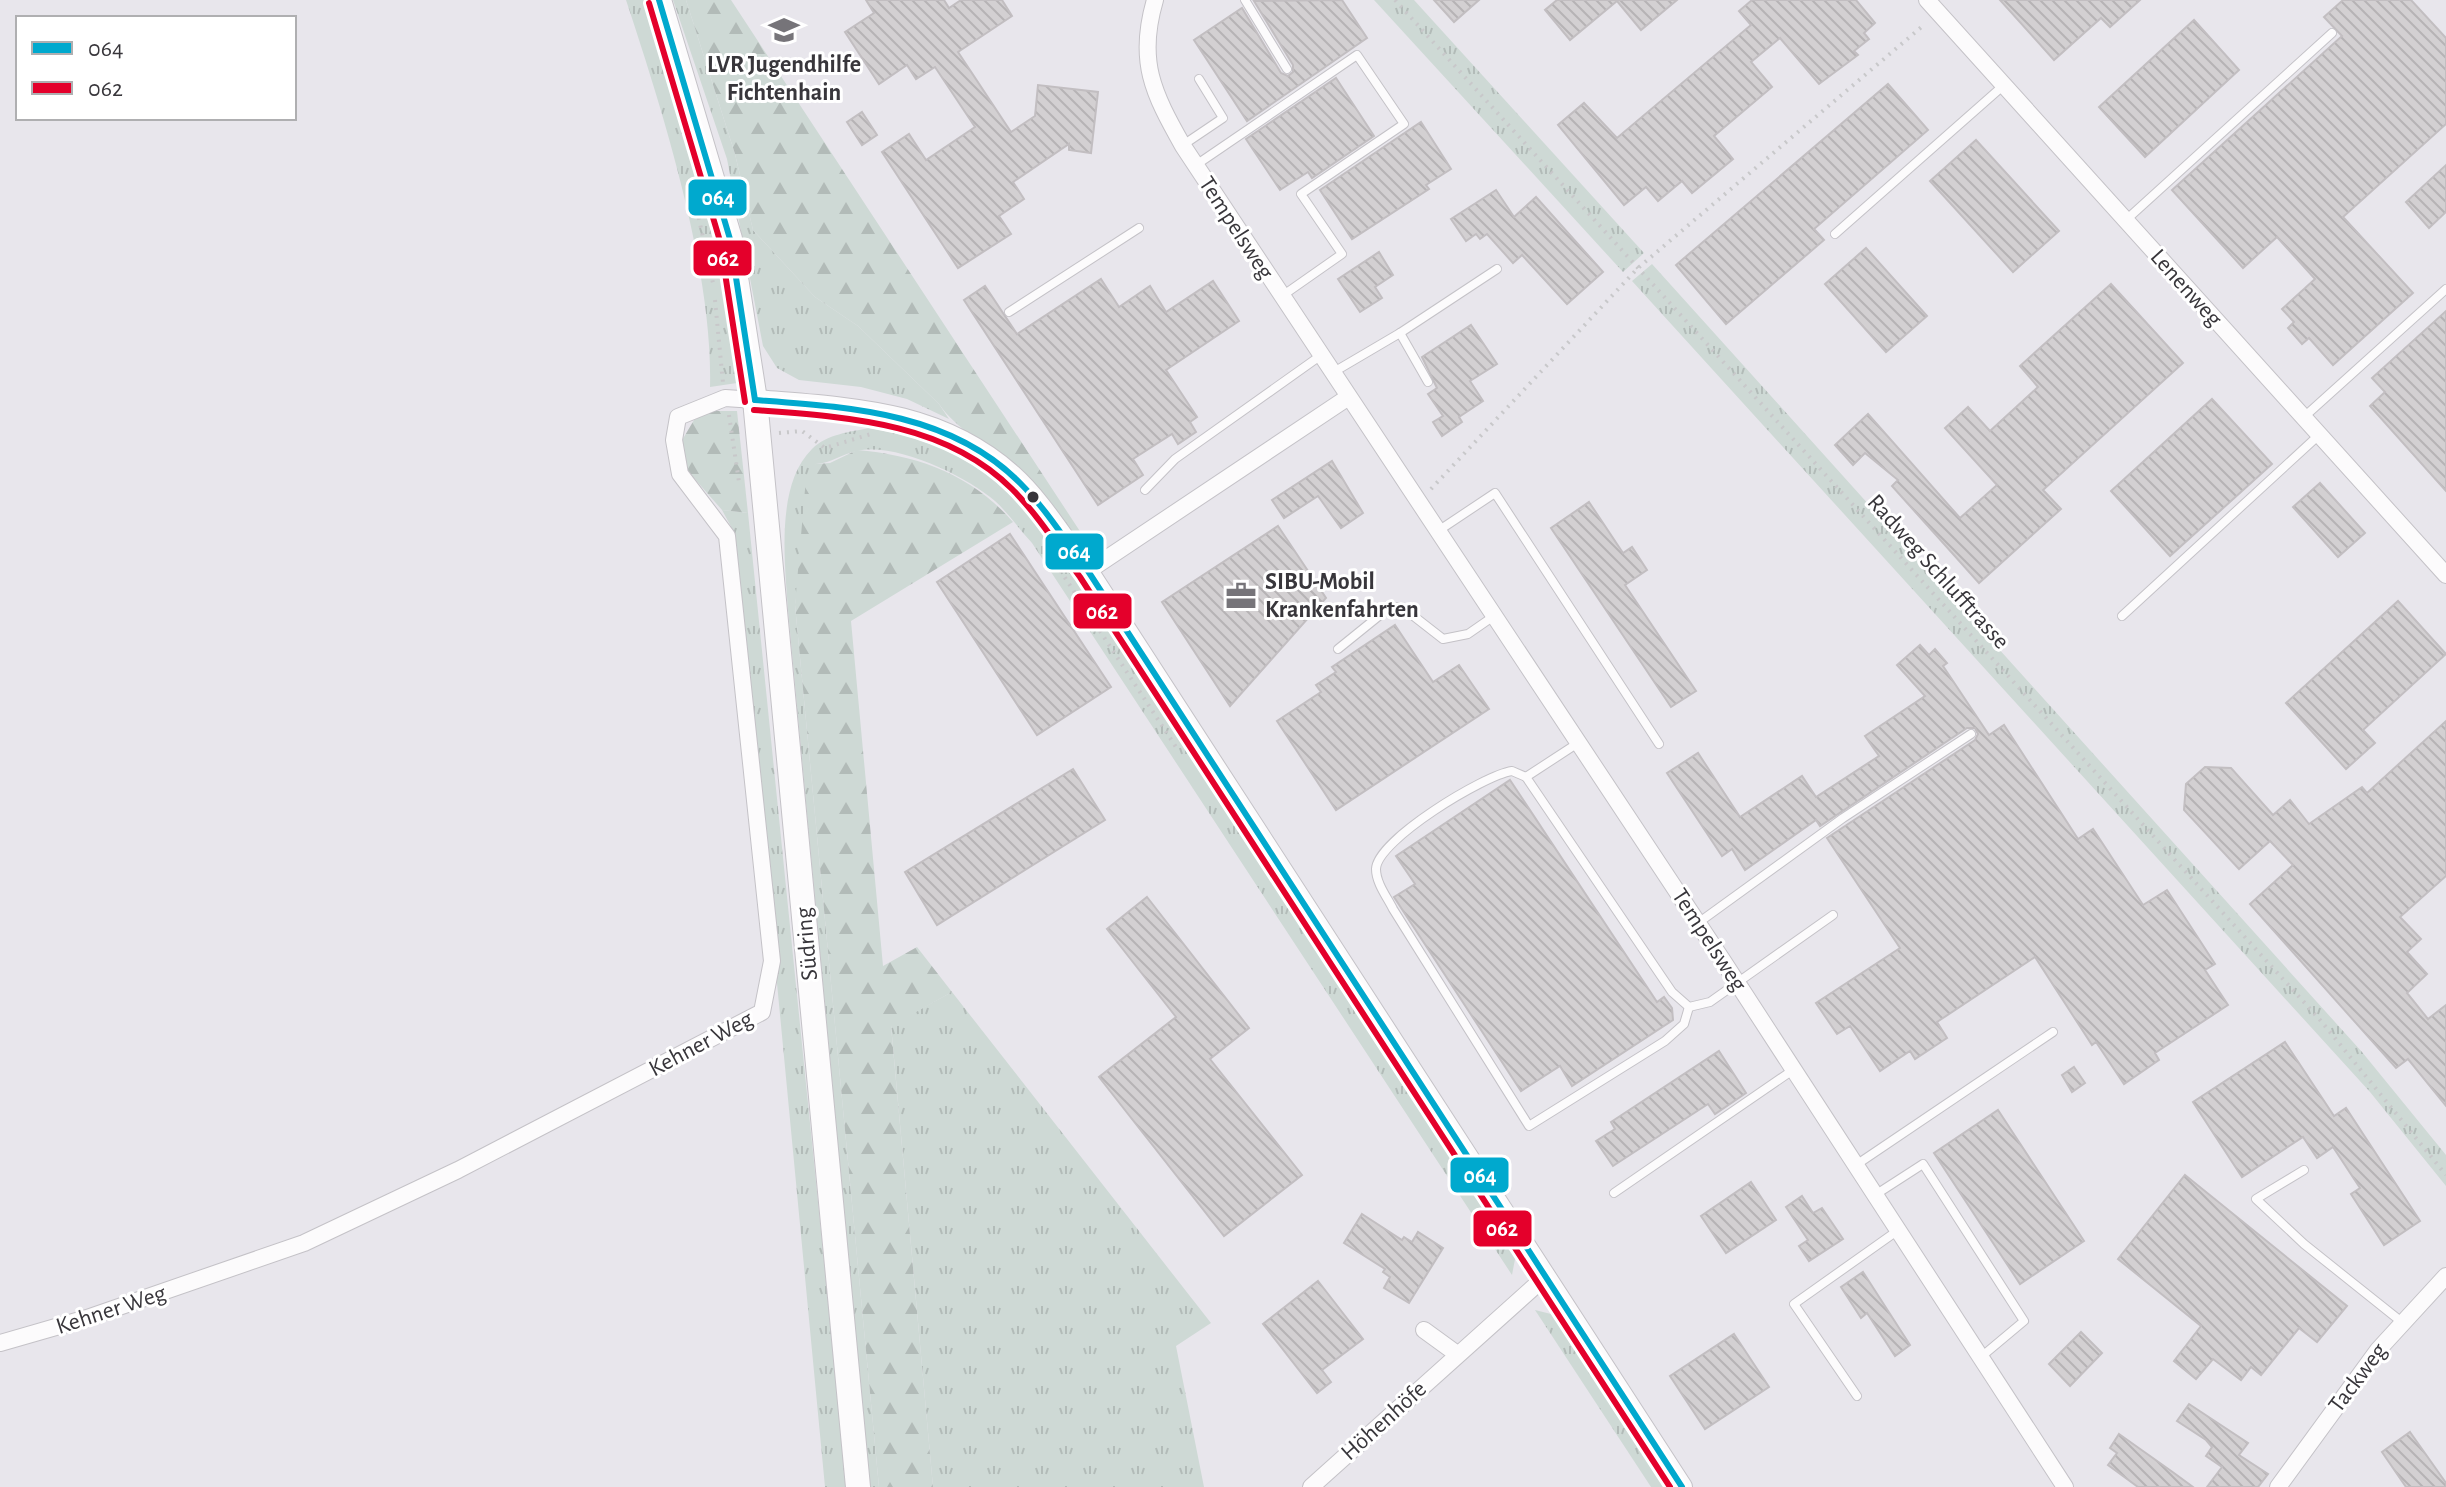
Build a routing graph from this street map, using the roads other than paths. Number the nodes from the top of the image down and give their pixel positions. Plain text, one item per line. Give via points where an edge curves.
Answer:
1 (659, 0) edge
2 (1155, 0) edge
3 (1245, 0) edge
4 (1933, 6) edge
5 (2332, 33) dead end
6 (1287, 69) dead end
7 (1199, 79) dead end
8 (2004, 85) junction
9 (1183, 146) junction
10 (1196, 166) junction
11 (2125, 220) junction
12 (1139, 228) dead end
13 (1835, 234) dead end
14 (1497, 269) dead end
15 (2446, 289) edge
16 (1281, 297) junction
17 (1009, 312) dead end
18 (1400, 333) junction
19 (1320, 356) junction
20 (1331, 373) junction
21 (1428, 382) dead end
22 (1347, 398) junction
23 (755, 400) junction
24 (2303, 417) junction
25 (2319, 435) junction
26 (1145, 490) dead end
27 (1438, 531) junction
28 (1088, 571) junction
29 (2446, 575) edge
30 (1494, 616) junction
31 (2122, 616) dead end
32 (1338, 649) dead end
33 (1971, 734) dead end
34 (1578, 743) junction
35 (1659, 744) dead end
36 (1526, 777) junction
37 (1833, 915) dead end
38 (1698, 923) junction
39 (1737, 982) junction
40 (1689, 1007) junction
41 (2053, 1032) dead end
42 (1794, 1070) junction
43 (1856, 1165) junction
44 (2304, 1170) dead end
45 (1614, 1193) dead end
46 (1875, 1195) junction
47 (1898, 1230) junction
48 (2446, 1276) edge
49 (1545, 1277) junction
50 (2403, 1323) junction
51 (1424, 1330) dead end
52 (0, 1343) edge
53 (1457, 1354) junction
54 (1981, 1357) junction
55 (1857, 1396) dead end
56 (858, 1487) edge
57 (1311, 1487) edge
58 (1682, 1487) edge
59 (2065, 1487) edge
60 (2278, 1487) edge

1 - 23 main road, Südring via 730,239
2 - 9 street, Tempelsweg via 1147,49 1149,78
3 - 6 lane
4 - 8 street, Lenenweg
5 - 11 lane
7 - 9 lane via 1223,118
8 - 11 street, Lenenweg
8 - 13 lane
9 - 10 street, Tempelsweg
10 - 16 street, Tempelsweg
10 - 16 lane via 1357,55 1404,124 1301,194 1342,254
11 - 24 street, Lenenweg
12 - 17 lane
14 - 18 lane
15 - 24 lane
16 - 19 street, Tempelsweg
18 - 20 lane
18 - 21 lane
19 - 20 street, Tempelsweg
19 - 26 lane via 1175,459
20 - 22 street, Tempelsweg
22 - 27 street, Tempelsweg
22 - 28 street
23 - 28 street via 876,410 947,431 1013,476
23 - 52 street, Kehner Weg via 725,398 678,417 674,440 680,474 727,536 772,961 762,1012 458,1170 304,1243
23 - 56 main road, Südring
24 - 25 street, Lenenweg
25 - 29 street, Lenenweg
25 - 31 lane
27 - 30 street, Tempelsweg
27 - 35 lane via 1495,493
28 - 49 street
30 - 32 lane via 1468,634 1443,639 1402,607 1390,607
30 - 34 street, Tempelsweg
33 - 38 lane
34 - 36 lane
34 - 38 street, Tempelsweg
36 - 40 lane via 1672,992
36 - 40 lane via 1512,771 1483,781 1395,838 1376,868 1393,909 1529,1126 1665,1041 1684,1024
37 - 39 lane
38 - 39 street, Tempelsweg
39 - 40 lane via 1710,1002
39 - 42 street, Tempelsweg
41 - 43 lane
42 - 43 street, Tempelsweg
42 - 45 lane
43 - 46 street, Tempelsweg
44 - 50 lane via 2256,1199
46 - 47 street, Tempelsweg
46 - 54 lane via 1923,1164 2024,1321
47 - 54 street, Tempelsweg
47 - 55 lane via 1794,1304
48 - 50 street, Tackweg
49 - 53 street, Höhenhöfe
49 - 58 street
50 - 60 street, Tackweg
51 - 53 street
53 - 57 street, Höhenhöfe
54 - 59 street, Tempelsweg

